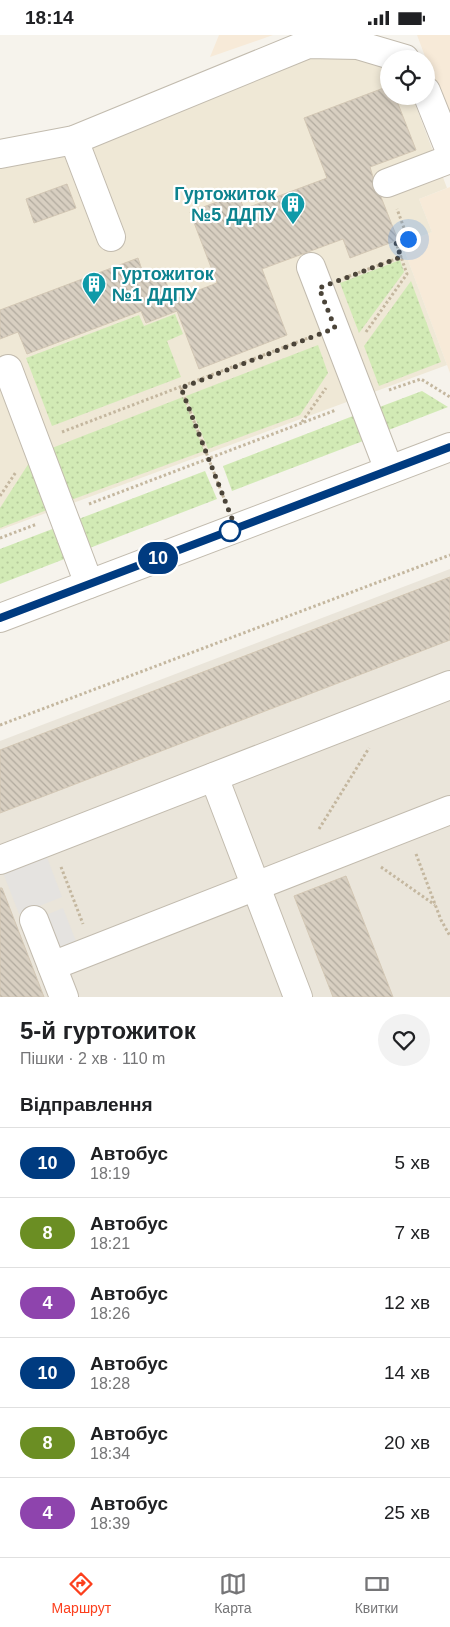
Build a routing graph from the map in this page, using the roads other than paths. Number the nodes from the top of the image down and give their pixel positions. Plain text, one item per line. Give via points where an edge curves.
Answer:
1 (380, 52) edge
2 (432, 105) edge
3 (74, 140) junction
4 (450, 151) edge
5 (0, 154) edge
6 (450, 159) edge
7 (392, 195) road end
8 (111, 237) dead end
9 (315, 277) road end
10 (8, 369) dead end
11 (450, 447) edge
12 (389, 470) junction
13 (89, 584) junction
14 (0, 618) edge
15 (450, 685) edge
16 (214, 777) junction
17 (450, 810) edge
18 (0, 860) edge
19 (256, 886) junction
20 (34, 920) dead end
21 (52, 966) junction
22 (64, 997) edge
23 (298, 997) edge

1 - 3 street via 358,45 308,44
2 - 4 street
3 - 5 street
3 - 8 street
6 - 7 street
9 - 12 street
10 - 13 street
11 - 12 street
12 - 13 street
13 - 14 street
15 - 16 street
16 - 18 street
16 - 19 street
17 - 19 street
19 - 21 street
19 - 23 street
20 - 21 street
21 - 22 street

